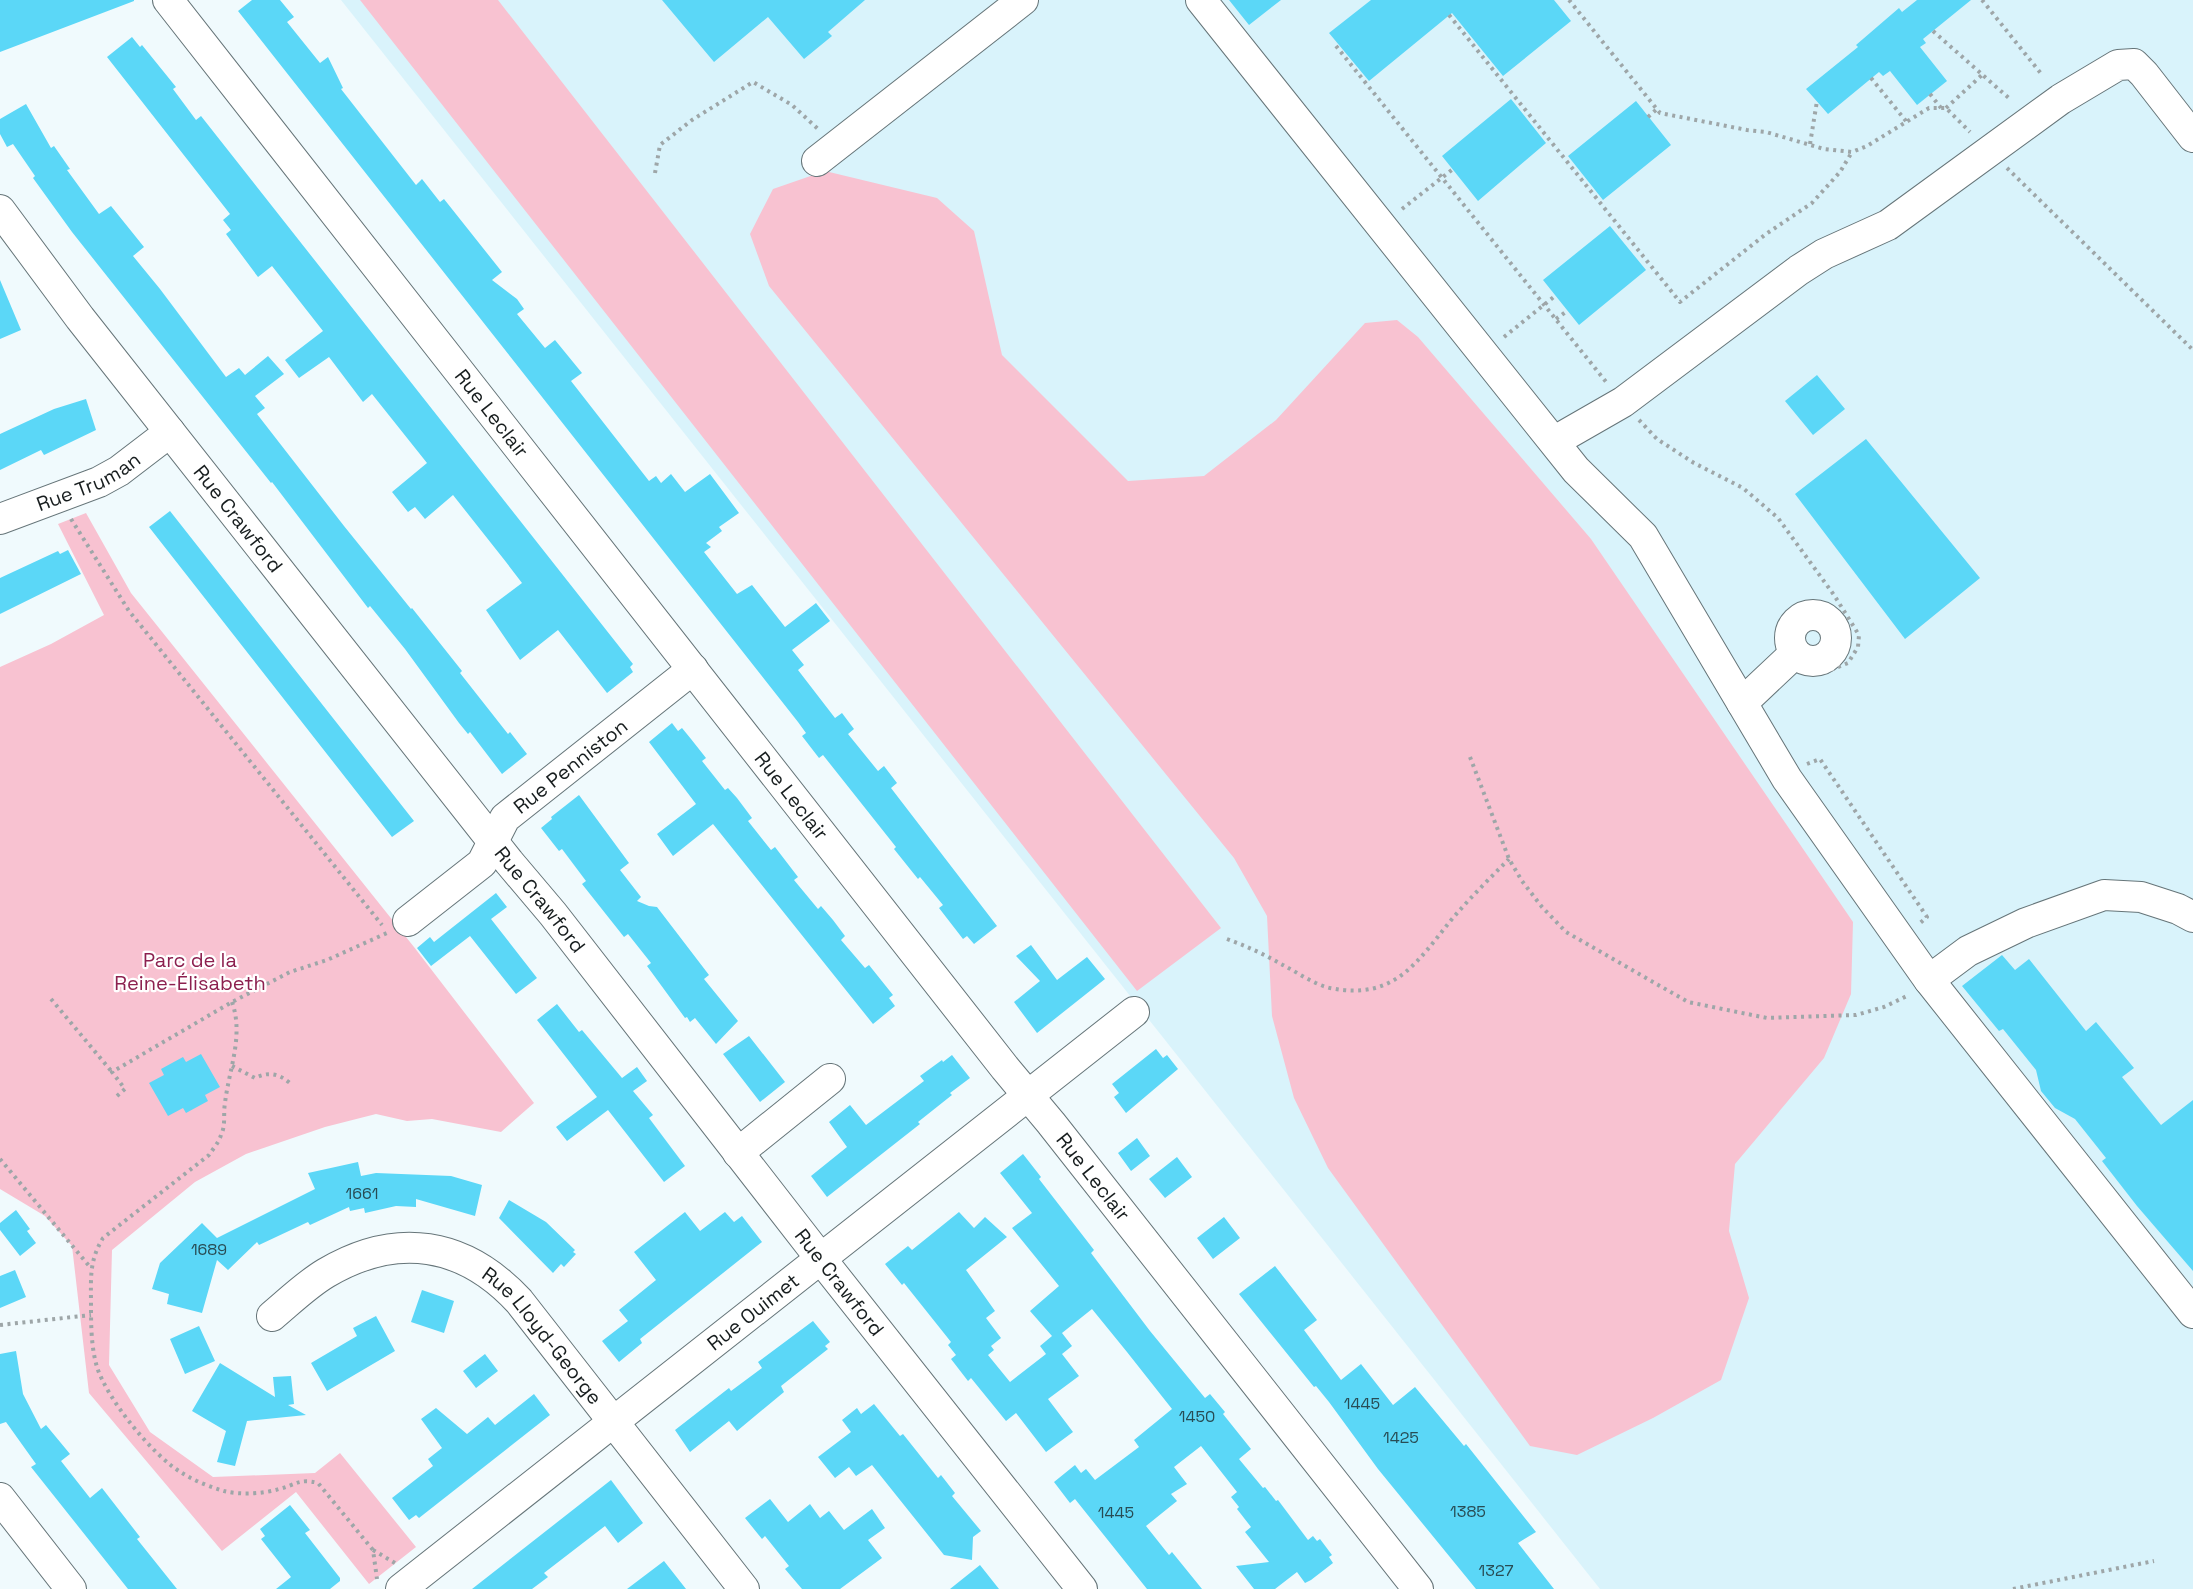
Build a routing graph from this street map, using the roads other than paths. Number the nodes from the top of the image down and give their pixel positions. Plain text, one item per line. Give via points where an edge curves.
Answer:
1 (168, 0) edge
2 (1023, 0) edge
3 (1201, 0) edge
4 (2193, 137) edge
5 (827, 154) road end
6 (3, 222) edge
7 (170, 432) junction
8 (1555, 441) junction
9 (0, 519) edge
10 (1795, 653) dead end
11 (693, 669) junction
12 (1742, 703) junction
13 (493, 841) junction
14 (2193, 917) edge
15 (408, 921) dead end
16 (1929, 980) junction
17 (1134, 1012) dead end
18 (830, 1079) dead end
19 (1028, 1095) junction
20 (738, 1153) junction
21 (821, 1259) junction
22 (2193, 1313) edge
23 (272, 1316) dead end
24 (612, 1422) junction
25 (0, 1498) edge
26 (398, 1582) edge
27 (71, 1589) edge
28 (744, 1589) edge
29 (1082, 1589) edge
30 (1418, 1589) edge

1 - 11 street, Rue Leclair
2 - 5 street
3 - 8 street
4 - 8 street via 2134,64 2118,64 2061,99 1888,225 1799,270 1623,402
6 - 7 street, Rue Crawford
7 - 9 street, Rue Truman via 99,482
7 - 13 street, Rue Crawford
8 - 12 street via 1576,470 1643,536
10 - 12 street
11 - 13 street, Rue Penniston via 505,818
11 - 19 street, Rue Leclair
12 - 16 street via 1787,779
13 - 15 street, Rue Penniston via 482,863
13 - 20 street, Rue Crawford
14 - 16 street via 2141,897 2104,895 2026,923 1968,951
16 - 22 street
17 - 19 street, Rue Ouimet
18 - 20 street
19 - 21 street, Rue Ouimet
19 - 30 street, Rue Leclair
20 - 21 street, Rue Crawford
21 - 24 street, Rue Ouimet
21 - 29 street, Rue Crawford
23 - 24 street, Rue Lloyd-George via 312,1282 364,1256 414,1248 458,1257 495,1278 519,1301
24 - 26 street, Rue Ouimet
24 - 28 street, Rue Lloyd-George
25 - 27 street

